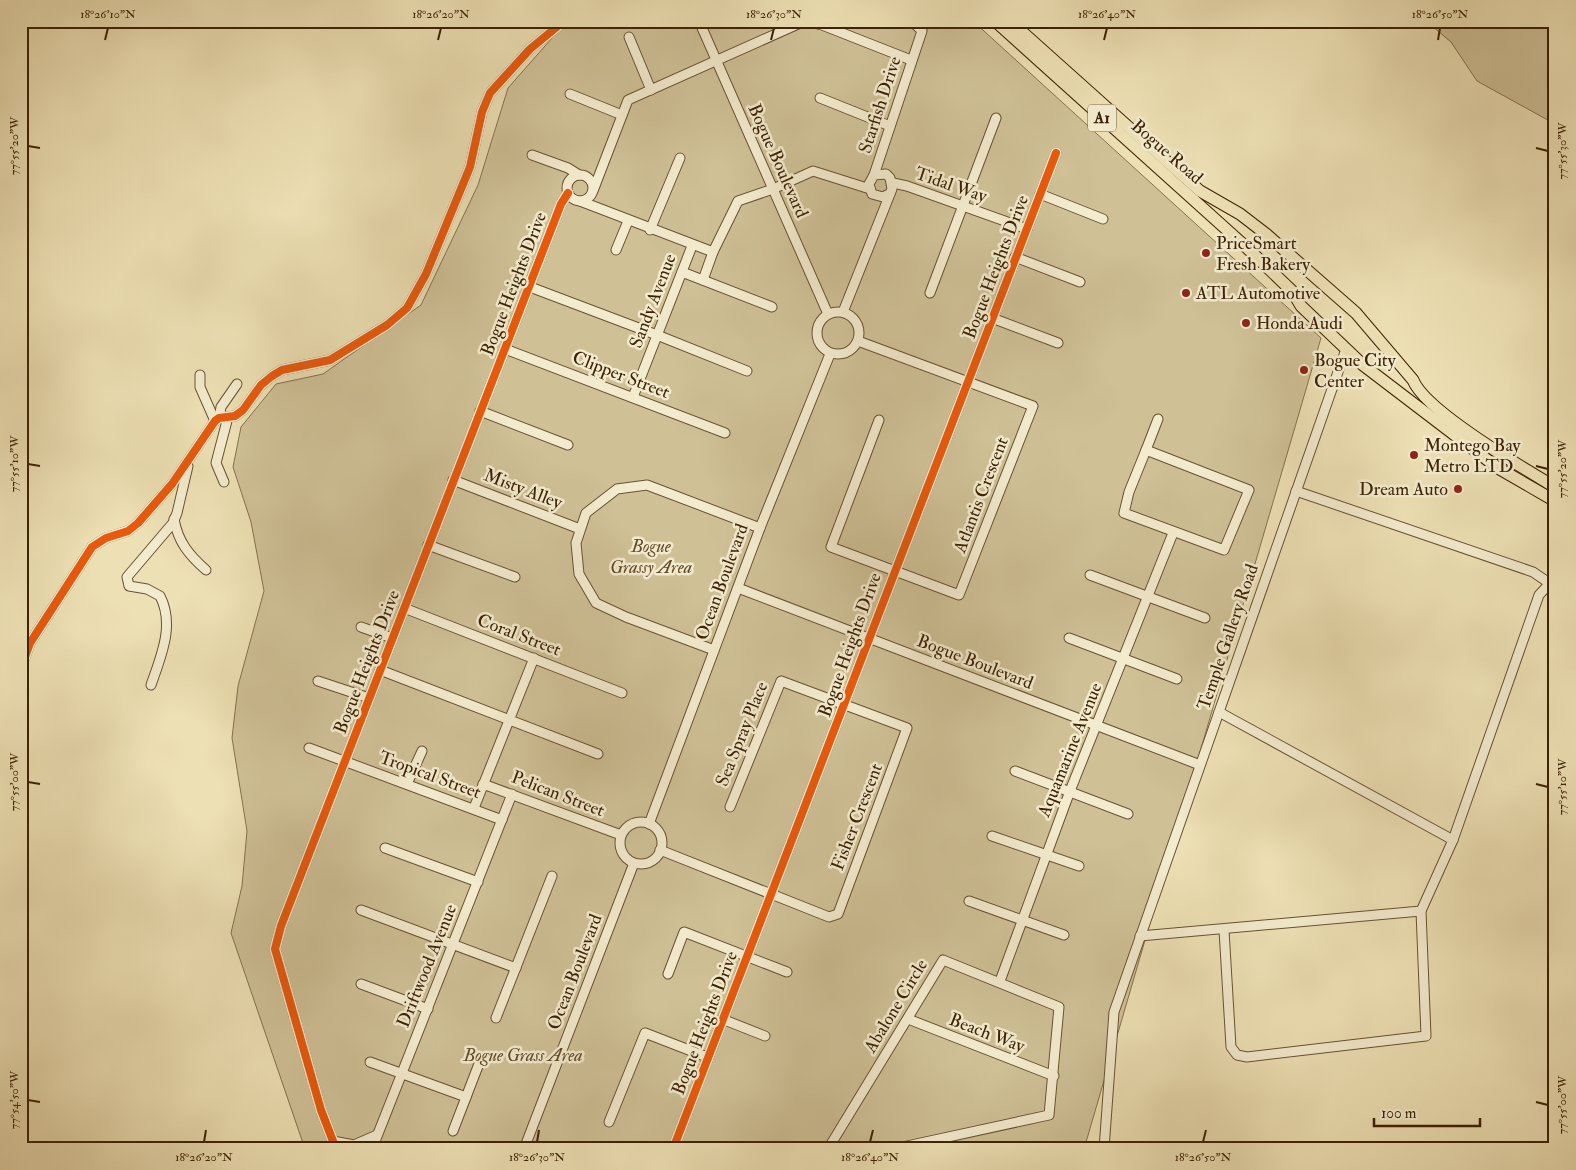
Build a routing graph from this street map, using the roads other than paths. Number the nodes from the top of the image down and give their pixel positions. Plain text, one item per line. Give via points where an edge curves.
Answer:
1 (564, 21) edge
2 (699, 21) edge
3 (912, 21) edge
4 (995, 21) edge
5 (1010, 21) edge
6 (628, 37) dead end
7 (911, 60) junction
8 (717, 62) junction
9 (651, 90) junction
10 (570, 94) dead end
11 (820, 98) dead end
12 (622, 115) junction
13 (996, 118) dead end
14 (890, 126) junction
15 (1056, 153) dead end
16 (532, 155) dead end
17 (680, 158) dead end
18 (600, 173) junction
19 (874, 175) junction
20 (579, 177) junction
21 (893, 183) junction
22 (773, 189) junction
23 (870, 189) junction
24 (568, 193) junction
25 (591, 194) junction
26 (889, 194) junction
27 (1040, 194) junction
28 (578, 201) junction
29 (561, 204) junction
30 (963, 206) junction
31 (592, 207) junction
32 (1104, 219) dead end
33 (628, 221) junction
34 (1027, 229) junction
35 (650, 230) junction
36 (692, 246) junction
37 (616, 250) dead end
38 (713, 252) junction
39 (1015, 258) junction
40 (682, 272) junction
41 (703, 280) junction
42 (1080, 282) dead end
43 (530, 287) junction
44 (930, 293) dead end
45 (772, 307) dead end
46 (843, 312) junction
47 (828, 314) junction
48 (992, 318) junction
49 (657, 334) junction
50 (858, 341) junction
51 (1058, 343) dead end
52 (504, 349) junction
53 (1346, 349) junction
54 (830, 354) junction
55 (747, 371) dead end
56 (200, 375) dead end
57 (969, 383) junction
58 (237, 384) dead end
59 (633, 397) junction
60 (480, 412) junction
61 (221, 419) junction
62 (1158, 419) dead end
63 (880, 420) dead end
64 (725, 433) dead end
65 (568, 444) dead end
66 (1146, 450) junction
67 (190, 459) junction
68 (453, 480) junction
69 (224, 482) dead end
70 (1555, 487) edge
71 (1296, 491) junction
72 (1555, 501) edge
73 (174, 519) junction
74 (760, 528) junction
75 (580, 529) junction
76 (1173, 533) junction
77 (428, 544) junction
78 (206, 570) dead end
79 (894, 571) junction
80 (1090, 575) dead end
81 (515, 577) dead end
82 (1552, 585) edge
83 (738, 588) junction
84 (1147, 596) junction
85 (404, 608) junction
86 (1205, 618) dead end
87 (361, 627) dead end
88 (392, 638) junction
89 (1069, 638) dead end
90 (869, 639) junction
91 (714, 650) junction
92 (534, 658) junction
93 (1124, 659) junction
94 (21, 668) edge
95 (380, 670) junction
96 (1177, 679) dead end
97 (318, 681) dead end
98 (151, 685) dead end
99 (622, 693) dead end
100 (369, 698) junction
101 (844, 704) junction
102 (1219, 712) junction
103 (509, 720) junction
104 (1097, 726) junction
105 (309, 748) dead end
106 (422, 751) dead end
107 (598, 754) dead end
108 (345, 761) junction
109 (1200, 765) junction
110 (1015, 771) dead end
111 (407, 784) junction
112 (484, 784) junction
113 (1070, 791) junction
114 (512, 794) junction
115 (730, 807) dead end
116 (474, 808) junction
117 (1128, 814) dead end
118 (502, 820) junction
119 (648, 824) junction
120 (621, 836) junction
121 (992, 836) dead end
122 (1453, 840) junction
123 (385, 848) dead end
124 (660, 850) junction
125 (1046, 854) junction
126 (634, 862) junction
127 (1078, 866) dead end
128 (552, 876) dead end
129 (478, 882) junction
130 (771, 894) junction
131 (969, 901) dead end
132 (362, 910) dead end
133 (1421, 911) junction
134 (1023, 920) junction
135 (1224, 930) junction
136 (1064, 935) dead end
137 (1140, 936) junction
138 (453, 945) junction
139 (747, 956) junction
140 (516, 968) junction
141 (787, 972) dead end
142 (668, 974) dead end
143 (1000, 981) junction
144 (361, 984) dead end
145 (428, 1008) junction
146 (496, 1018) dead end
147 (722, 1019) junction
148 (908, 1019) junction
149 (765, 1036) dead end
150 (707, 1057) junction
151 (480, 1061) dead end
152 (370, 1062) dead end
153 (402, 1074) junction
154 (1054, 1076) junction
155 (466, 1096) junction
156 (609, 1122) dead end
157 (453, 1131) dead end
158 (377, 1135) junction
159 (334, 1145) edge
160 (372, 1149) edge
161 (524, 1149) edge
162 (674, 1149) edge
163 (828, 1149) edge
164 (893, 1149) edge
165 (1104, 1149) edge

1 - 61 street via 525,55 490,93 482,112 470,167 426,274 408,308 330,360 282,370 261,385 243,410 235,416
2 - 8 street, Bogue Boulevard
3 - 7 street, Starfish Drive via 922,31
4 - 53 main road, Bogue Road / A1 via 1211,214 1292,291 1301,306
5 - 70 main road, Bogue Road / A1 via 1200,191 1240,214 1266,234 1356,313 1416,388 1471,435
6 - 9 street
7 - 8 street via 805,21
7 - 14 street, Starfish Drive
8 - 9 street
8 - 22 street, Bogue Boulevard
9 - 12 street via 628,100
10 - 12 street
11 - 14 street
12 - 18 street
13 - 30 street
14 - 19 street, Starfish Drive
15 - 27 street, Bogue Heights Drive
16 - 20 street via 568,168
17 - 35 street
18 - 20 street
18 - 25 street
19 - 21 street via 886,174
19 - 23 street
20 - 24 street via 568,185
20 - 25 street via 592,184
21 - 26 street
21 - 30 street, Tidal Way
22 - 23 street via 813,170
22 - 38 street via 738,201
22 - 47 street, Bogue Boulevard
23 - 26 street via 877,197
24 - 28 street
24 - 29 street, Bogue Heights Drive
25 - 28 street
25 - 31 street
26 - 46 street
27 - 32 street
27 - 34 street, Bogue Heights Drive
28 - 29 street, Bogue Heights Drive
28 - 31 street, Sandy Avenue
29 - 43 street, Bogue Heights Drive
30 - 34 street, Tidal Way
30 - 44 street
31 - 33 street, Sandy Avenue
33 - 35 street, Sandy Avenue
33 - 37 street
34 - 39 street, Bogue Heights Drive
35 - 36 street, Sandy Avenue
36 - 38 street, Sandy Avenue
36 - 40 street, Sandy Avenue
38 - 41 street
39 - 42 street
39 - 48 street, Bogue Heights Drive
40 - 41 street
40 - 49 street, Sandy Avenue
41 - 45 street
43 - 49 street
43 - 52 street, Bogue Heights Drive
46 - 47 street
46 - 50 street via 855,320
47 - 54 street via 822,318 816,331 819,345
48 - 51 street
48 - 57 street, Bogue Heights Drive
49 - 55 street
49 - 59 street, Sandy Avenue
50 - 54 street via 844,354
50 - 57 street
52 - 59 street, Clipper Street
52 - 60 street, Bogue Heights Drive
53 - 71 street, Temple Gallery Road
53 - 72 main road, Bogue Road via 1498,468
54 - 74 street, Ocean Boulevard
56 - 61 street via 200,387
57 - 79 street, Bogue Heights Drive
57 - 79 street, Atlantis Crescent via 1033,408 960,594 957,596
58 - 61 street via 222,407
59 - 64 street, Clipper Street
60 - 65 street
60 - 68 street, Bogue Heights Drive
61 - 67 street
61 - 69 street via 216,463
62 - 66 street
63 - 79 street via 831,547
66 - 76 street via 1124,513
66 - 76 street via 1250,490 1224,550
67 - 73 street
67 - 94 street via 138,523 128,531 92,546 30,643
68 - 75 street, Misty Alley
68 - 77 street, Bogue Heights Drive
71 - 82 street via 1534,572
71 - 102 street, Temple Gallery Road
73 - 78 street via 187,552
73 - 98 street via 127,577 129,586 147,589 160,596 166,613 167,632
74 - 75 street via 646,485 617,489 586,513
74 - 83 street, Ocean Boulevard
75 - 91 street via 576,543 579,574 596,603 626,618
76 - 84 street, Aquamarine Avenue
77 - 81 street
77 - 85 street, Bogue Heights Drive
79 - 90 street, Bogue Heights Drive
80 - 84 street
82 - 122 street via 1539,595
83 - 90 street, Bogue Boulevard
83 - 91 street, Ocean Boulevard
84 - 86 street
84 - 93 street, Aquamarine Avenue
85 - 88 street, Bogue Heights Drive
85 - 92 street, Coral Street
87 - 88 street
88 - 95 street, Bogue Heights Drive
89 - 93 street
90 - 101 street, Bogue Heights Drive
90 - 104 street, Bogue Boulevard
91 - 119 street, Ocean Boulevard
92 - 99 street, Coral Street
92 - 103 street
93 - 96 street
93 - 104 street, Aquamarine Avenue
95 - 100 street, Bogue Heights Drive
95 - 103 street
97 - 100 street
100 - 108 street, Bogue Heights Drive
101 - 115 street, Sea Spray Place via 781,681
101 - 130 street, Bogue Heights Drive
101 - 130 street, Fisher Crescent via 908,728 838,914 829,917
102 - 109 street, Temple Gallery Road
102 - 122 street
103 - 107 street
103 - 112 street
104 - 109 street, Bogue Boulevard
104 - 113 street, Aquamarine Avenue
105 - 108 street, Tropical Street
106 - 111 street
108 - 111 street, Tropical Street
108 - 159 street, Bogue Heights Drive via 275,949
109 - 137 street, Temple Gallery Road
110 - 113 street
111 - 116 street, Tropical Street
112 - 114 street, Pelican Street
112 - 116 street
113 - 117 street
113 - 125 street, Aquamarine Avenue
114 - 118 street, Driftwood Avenue
114 - 120 street, Pelican Street
116 - 118 street, Tropical Street
118 - 129 street, Driftwood Avenue
119 - 120 street via 636,823
119 - 124 street via 661,838
120 - 126 street via 624,855
121 - 125 street
122 - 133 street
123 - 129 street
124 - 126 street via 647,863
124 - 130 street
125 - 127 street
125 - 134 street, Aquamarine Avenue
126 - 161 street, Ocean Boulevard
128 - 140 street
129 - 138 street, Driftwood Avenue
130 - 139 street, Bogue Heights Drive
131 - 134 street
132 - 138 street
133 - 135 street
133 - 135 street via 1426,1036 1247,1056 1237,1055 1231,1048
134 - 136 street
134 - 143 street, Aquamarine Avenue
135 - 137 street
137 - 165 street, Temple Gallery Road via 1114,1012
138 - 140 street
138 - 145 street, Driftwood Avenue
139 - 141 street
139 - 142 street via 684,932
139 - 147 street, Bogue Heights Drive
140 - 146 street
143 - 148 street, Abalone Circle via 943,960
143 - 154 street, Abalone Circle via 1059,1007
144 - 145 street
145 - 153 street, Driftwood Avenue
147 - 149 street
147 - 150 street, Bogue Heights Drive
148 - 154 street, Beach Way
148 - 163 street, Abalone Circle
150 - 156 street via 645,1033
150 - 162 street, Bogue Heights Drive
151 - 155 street
152 - 153 street
153 - 155 street
153 - 158 street, Driftwood Avenue
154 - 164 street, Abalone Circle via 1050,1113 1046,1116
155 - 157 street
158 - 159 street, Bogue Heights Drive via 354,1144
158 - 160 street, Driftwood Avenue

